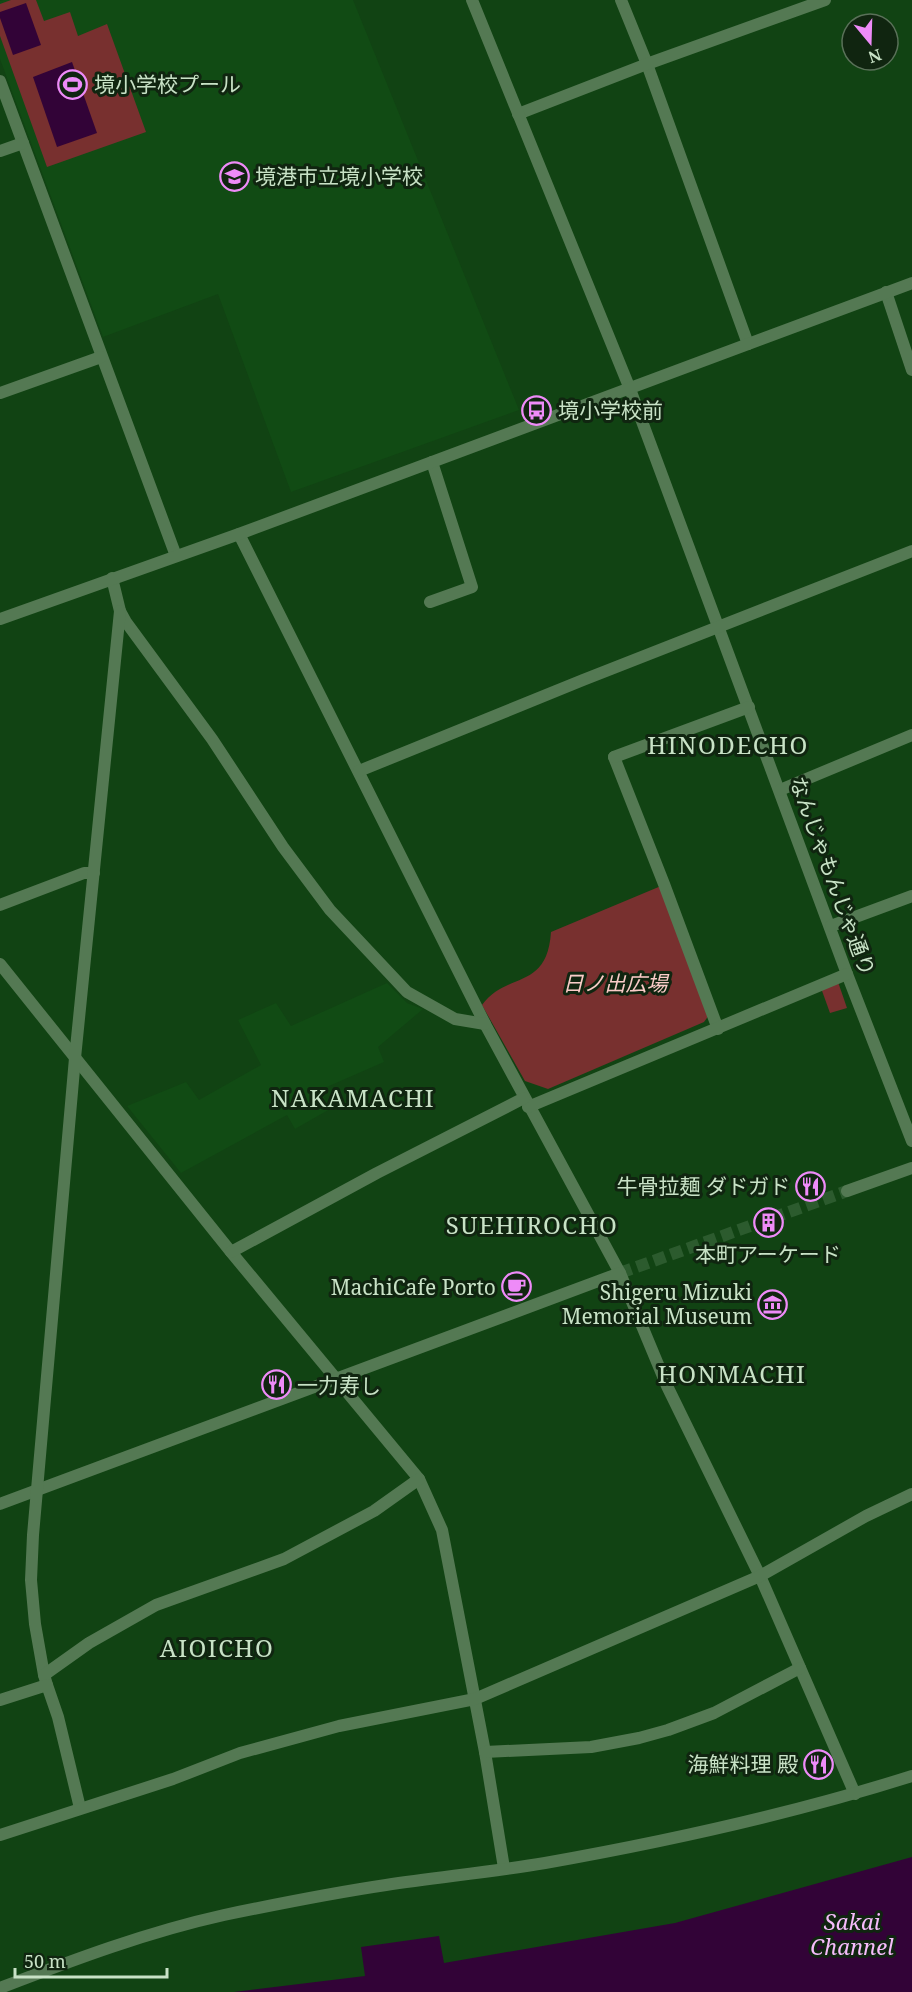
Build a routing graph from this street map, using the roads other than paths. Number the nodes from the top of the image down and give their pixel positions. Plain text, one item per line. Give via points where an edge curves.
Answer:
1 (472, 0) edge
2 (621, 0) edge
3 (825, 0) edge
4 (647, 64) junction
5 (0, 81) edge
6 (518, 114) junction
7 (23, 143) junction
8 (0, 151) edge
9 (912, 282) edge
10 (886, 292) junction
11 (748, 344) junction
12 (101, 357) junction
13 (912, 370) edge
14 (630, 389) junction
15 (0, 393) edge
16 (432, 462) junction
17 (239, 534) junction
18 (912, 552) edge
19 (176, 556) junction
20 (112, 578) junction
21 (430, 602) dead end
22 (120, 611) junction
23 (0, 620) edge
24 (718, 627) junction
25 (749, 707) junction
26 (912, 735) edge
27 (358, 771) junction
28 (780, 790) junction
29 (94, 873) junction
30 (912, 896) edge
31 (0, 905) edge
32 (831, 926) junction
33 (0, 964) edge
34 (847, 974) junction
35 (485, 1024) junction
36 (718, 1029) junction
37 (75, 1058) junction
38 (526, 1102) junction
39 (912, 1141) edge
40 (912, 1168) edge
41 (847, 1191) tunnel mouth
42 (231, 1252) junction
43 (620, 1274) junction
44 (337, 1379) junction
45 (419, 1479) junction
46 (37, 1490) junction
47 (912, 1494) edge
48 (0, 1504) edge
49 (760, 1576) junction
50 (800, 1668) junction
51 (46, 1680) junction
52 (475, 1699) junction
53 (0, 1700) edge
54 (485, 1752) junction
55 (912, 1776) edge
56 (855, 1794) junction
57 (80, 1808) junction
58 (0, 1835) edge
59 (504, 1868) junction
60 (0, 1988) edge

1 - 6 street, なんじゃもんじゃ通り
2 - 4 street
3 - 4 street
4 - 6 street
4 - 11 street
5 - 7 street
6 - 14 street, なんじゃもんじゃ通り
7 - 8 street
7 - 12 street
9 - 10 street
10 - 11 street
10 - 13 street
11 - 14 street
12 - 15 street
12 - 19 street
14 - 16 street
14 - 24 street, なんじゃもんじゃ通り
16 - 17 street
16 - 21 street via 472,587
17 - 19 street
17 - 27 street
18 - 24 street
19 - 20 street
20 - 22 street
20 - 23 street
22 - 29 street
22 - 35 street via 330,910 407,992 455,1019
24 - 25 street, なんじゃもんじゃ通り
24 - 27 street
25 - 28 street, なんじゃもんじゃ通り
25 - 36 street via 614,757
26 - 28 street
27 - 35 street
28 - 32 street, なんじゃもんじゃ通り
29 - 31 street via 84,873
29 - 37 street
30 - 32 street
32 - 34 street, なんじゃもんじゃ通り
33 - 37 street
34 - 36 street
34 - 39 street, なんじゃもんじゃ通り
35 - 38 street
36 - 38 street
37 - 42 street
37 - 46 street
38 - 42 street via 377,1173
38 - 43 street
40 - 41 street
42 - 44 street
43 - 44 street
43 - 49 street via 667,1386
44 - 45 street
44 - 46 street
45 - 51 street via 374,1511 284,1559 156,1605 88,1643
45 - 52 street via 442,1530
46 - 48 street
46 - 51 street via 31,1580
47 - 49 street
49 - 50 street
49 - 52 street
50 - 54 street via 714,1713 649,1735 591,1747
50 - 56 street
51 - 53 street
51 - 57 street
52 - 54 street
52 - 57 street via 339,1726 240,1753
54 - 59 street
55 - 56 street
56 - 59 street via 653,1843
57 - 58 street
59 - 60 street via 385,1885 224,1916 110,1948

